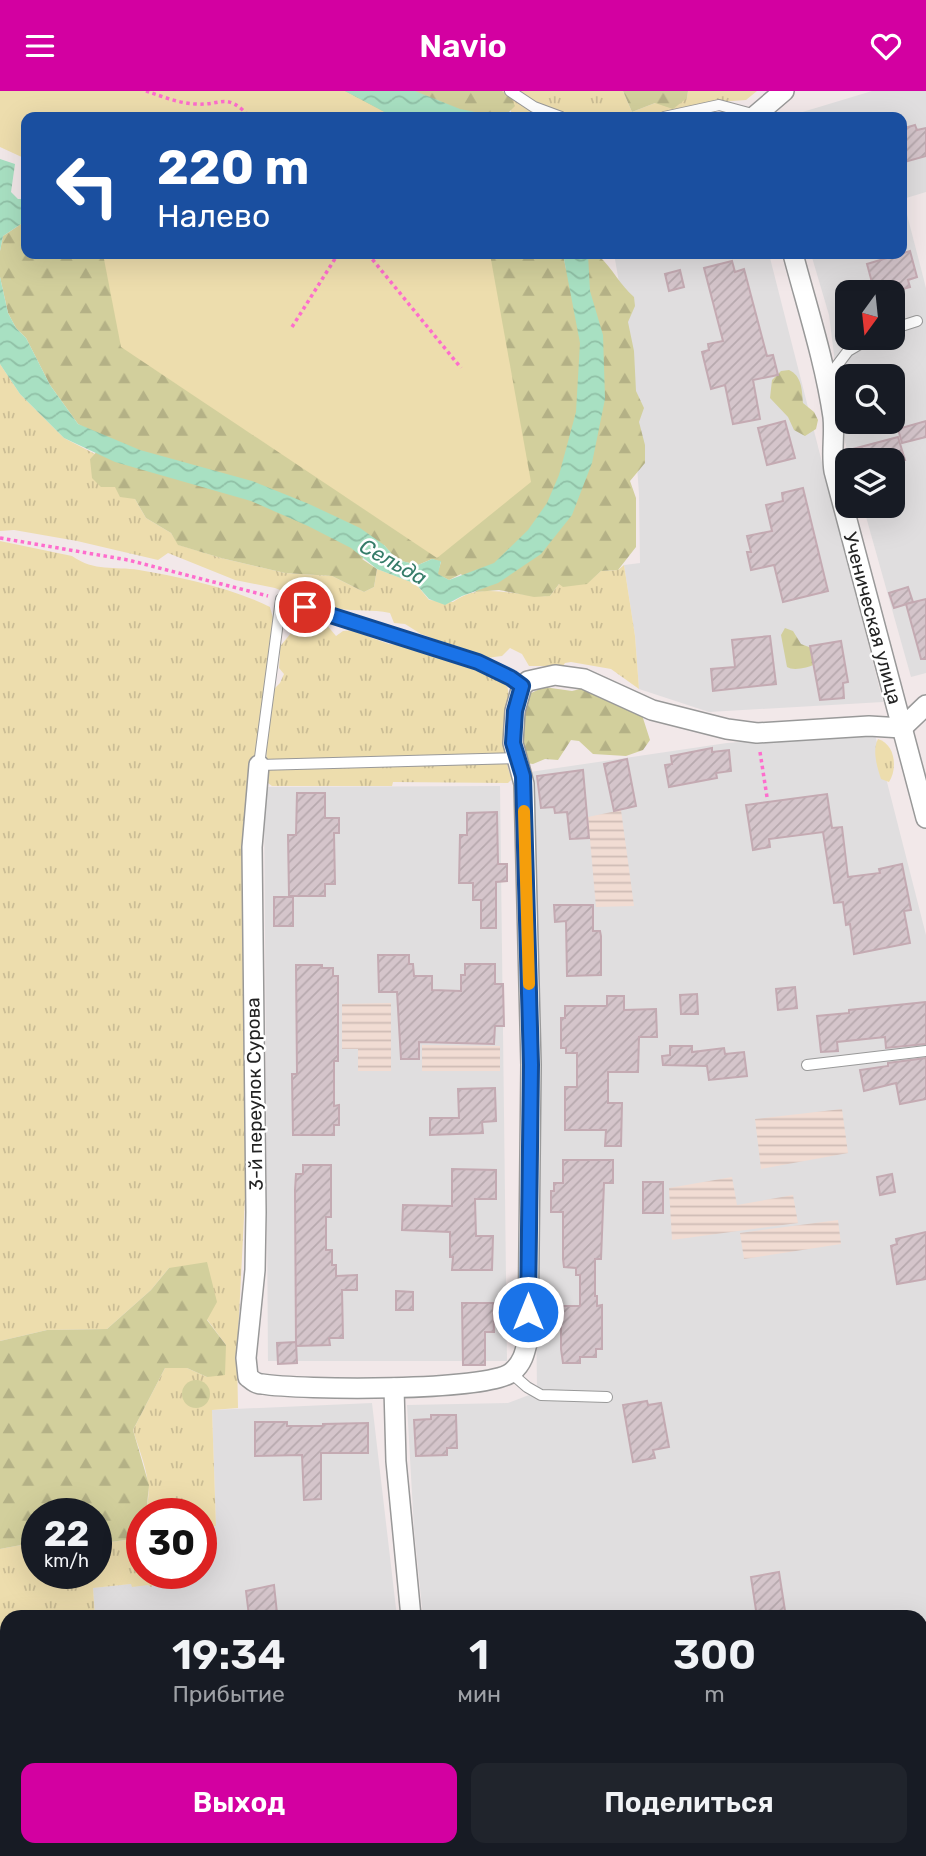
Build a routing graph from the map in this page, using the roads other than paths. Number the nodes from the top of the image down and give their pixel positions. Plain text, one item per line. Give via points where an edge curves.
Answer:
1 (510, 91) edge
2 (784, 91) edge
3 (548, 112) edge
4 (687, 112) edge
5 (743, 112) edge
6 (761, 112) edge
7 (794, 259) edge
8 (917, 321) dead end
9 (905, 325) edge
10 (850, 350) edge
11 (825, 380) junction
12 (522, 686) junction
13 (926, 705) edge
14 (902, 728) junction
15 (517, 758) junction
16 (259, 765) junction
17 (926, 818) edge
18 (926, 1051) edge
19 (807, 1065) dead end
20 (511, 1373) junction
21 (394, 1388) junction
22 (607, 1397) dead end
23 (410, 1610) edge

1 - 3 lane
2 - 6 street
4 - 5 lane via 719,105
7 - 11 street, Ученическая улица
8 - 9 lane
10 - 11 lane
11 - 14 street, Ученическая улица via 834,421 834,471
12 - 14 street via 555,675 584,680 652,710 757,733
12 - 15 street via 515,711
12 - 16 lane via 478,662 281,599
13 - 14 street
14 - 17 street, Ученическая улица
15 - 16 lane
15 - 20 street via 523,784 531,1065 528,1339 523,1360
16 - 21 street, 3-й переулок Сурова via 252,847 255,1270 248,1377 258,1384 292,1387
18 - 19 lane
20 - 21 street, 3-й переулок Сурова via 497,1379
20 - 22 lane via 541,1395
21 - 23 street

